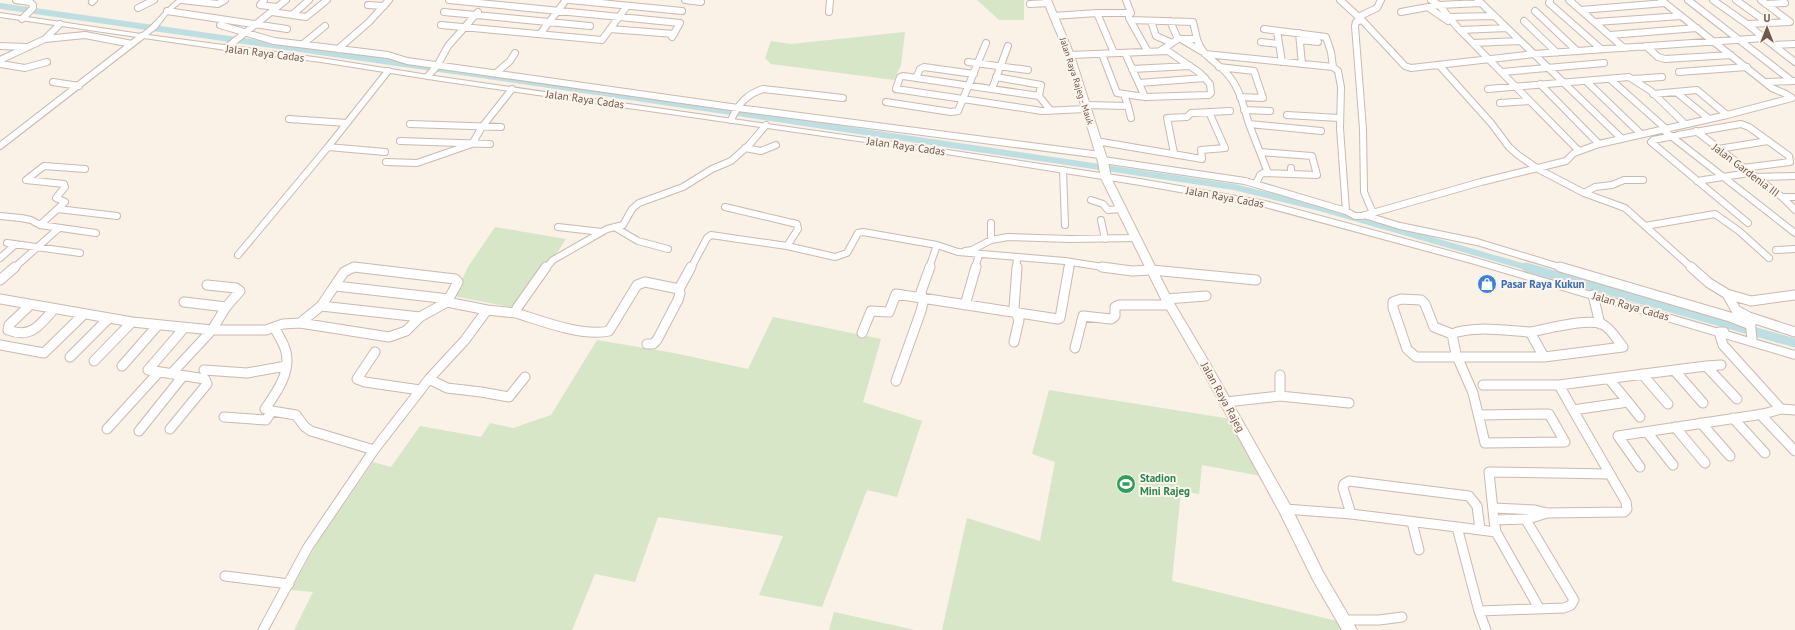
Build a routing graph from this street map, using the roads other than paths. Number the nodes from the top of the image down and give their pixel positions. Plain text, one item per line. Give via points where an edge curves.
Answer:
1 (16, 0) edge
2 (154, 0) edge
3 (181, 0) edge
4 (225, 0) edge
5 (264, 0) edge
6 (286, 0) edge
7 (309, 0) edge
8 (326, 0) edge
9 (389, 0) edge
10 (449, 0) edge
11 (566, 0) edge
12 (570, 0) edge
13 (638, 0) edge
14 (658, 0) edge
15 (685, 0) edge
16 (830, 0) edge
17 (1126, 0) edge
18 (1340, 0) edge
19 (1381, 0) edge
20 (1431, 0) edge
21 (1454, 0) edge
22 (1550, 0) edge
23 (1569, 0) edge
24 (1688, 0) edge
25 (1713, 0) edge
26 (1736, 0) edge
27 (26, 1) edge
28 (466, 1) edge
29 (487, 2) edge
30 (614, 2) edge
31 (701, 2) dead end
32 (1048, 2) edge
33 (1479, 2) edge
34 (1663, 2) edge
35 (1764, 2) edge
36 (1785, 3) dead end
37 (1030, 4) dead end
38 (368, 5) dead end
39 (1439, 5) junction
40 (1458, 5) junction
41 (384, 6) junction
42 (630, 6) junction
43 (277, 7) junction
44 (138, 8) dead end
45 (652, 8) junction
46 (1429, 8) junction
47 (1581, 10) junction
48 (167, 11) junction
49 (557, 11) junction
50 (682, 11) dead end
51 (1535, 11) dead end
52 (272, 12) junction
53 (444, 12) dead end
54 (829, 12) dead end
55 (1401, 12) dead end
56 (1098, 13) junction
57 (1131, 14) junction
58 (0, 15) edge
59 (292, 15) junction
60 (476, 15) junction
61 (598, 15) junction
62 (1053, 16) junction
63 (1494, 16) junction
64 (1681, 16) junction
65 (618, 17) junction
66 (1449, 17) junction
67 (23, 18) junction
68 (1360, 18) junction
69 (1131, 20) junction
70 (1151, 21) junction
71 (1170, 21) junction
72 (1524, 21) dead end
73 (549, 22) junction
74 (1596, 22) junction
75 (255, 23) junction
76 (1768, 23) junction
77 (60, 24) junction
78 (1747, 24) junction
79 (220, 25) dead end
80 (441, 25) dead end
81 (325, 26) dead end
82 (590, 26) junction
83 (464, 27) junction
84 (287, 28) dead end
85 (610, 28) junction
86 (1507, 28) junction
87 (1697, 28) junction
88 (1264, 29) dead end
89 (1459, 29) junction
90 (1277, 31) junction
91 (244, 34) junction
92 (540, 34) junction
93 (145, 35) junction
94 (1610, 35) junction
95 (1299, 37) junction
96 (581, 38) junction
97 (1764, 38) junction
98 (45, 39) junction
99 (1197, 39) junction
100 (1739, 39) junction
101 (1177, 40) junction
102 (1520, 41) junction
103 (1713, 41) junction
104 (1262, 42) dead end
105 (1318, 42) dead end
106 (986, 43) dead end
107 (1473, 43) junction
108 (132, 44) junction
109 (303, 44) junction
110 (1279, 44) junction
111 (1795, 44) edge
112 (1773, 45) junction
113 (0, 46) edge
114 (1008, 46) dead end
115 (1646, 46) junction
116 (228, 47) junction
117 (26, 48) junction
118 (1624, 48) junction
119 (338, 49) junction
120 (1601, 49) junction
121 (1160, 51) junction
122 (1577, 51) junction
123 (1148, 52) junction
124 (1557, 52) junction
125 (516, 53) dead end
126 (1114, 53) junction
127 (1125, 53) junction
128 (1203, 53) junction
129 (1102, 54) junction
130 (1534, 54) junction
131 (1070, 55) junction
132 (1731, 55) junction
133 (1489, 58) junction
134 (0, 60) edge
135 (47, 62) dead end
136 (968, 62) dead end
137 (1282, 62) junction
138 (1795, 62) edge
139 (978, 63) junction
140 (1604, 63) dead end
141 (0, 64) edge
142 (1302, 64) junction
143 (437, 65) junction
144 (1439, 65) junction
145 (1002, 66) junction
146 (1190, 66) junction
147 (1219, 67) junction
148 (1333, 67) junction
149 (1548, 68) junction
150 (1747, 68) junction
151 (1132, 69) junction
152 (1028, 70) dead end
153 (388, 71) junction
154 (1502, 72) junction
155 (1679, 72) dead end
156 (496, 73) junction
157 (430, 74) junction
158 (974, 74) junction
159 (996, 77) junction
160 (1662, 77) dead end
161 (916, 78) junction
162 (1205, 78) junction
163 (1633, 78) junction
164 (1610, 79) junction
165 (1586, 81) junction
166 (1794, 81) edge
167 (52, 82) dead end
168 (1768, 82) junction
169 (1139, 83) junction
170 (1562, 83) junction
171 (1540, 84) junction
172 (79, 86) junction
173 (968, 86) junction
174 (1515, 86) junction
175 (512, 89) junction
176 (992, 89) junction
177 (1488, 89) dead end
178 (918, 92) junction
179 (1676, 92) junction
180 (1653, 94) junction
181 (1039, 96) junction
182 (1125, 97) dead end
183 (1145, 97) junction
184 (1240, 97) junction
185 (1794, 97) edge
186 (843, 98) dead end
187 (963, 99) junction
188 (1529, 101) junction
189 (886, 102) dead end
190 (1500, 103) dead end
191 (1128, 106) junction
192 (912, 107) junction
193 (1086, 107) junction
194 (738, 108) junction
195 (1244, 110) junction
196 (1051, 111) junction
197 (1230, 111) dead end
198 (1270, 111) dead end
199 (1209, 112) junction
200 (1287, 115) dead end
201 (1727, 115) junction
202 (1131, 118) dead end
203 (1339, 118) junction
204 (1708, 118) junction
205 (289, 119) dead end
206 (732, 119) junction
207 (347, 123) junction
208 (410, 124) dead end
209 (1249, 124) junction
210 (1685, 124) junction
211 (766, 125) junction
212 (482, 127) junction
213 (501, 127) dead end
214 (1664, 129) junction
215 (1321, 131) dead end
216 (1696, 131) junction
217 (1640, 133) junction
218 (1675, 136) junction
219 (1621, 138) junction
220 (400, 140) dead end
221 (1096, 141) junction
222 (1768, 141) junction
223 (472, 144) junction
224 (490, 144) dead end
225 (1599, 144) junction
226 (776, 145) dead end
227 (0, 146) edge
228 (328, 147) junction
229 (745, 148) junction
230 (1718, 149) junction
231 (1579, 151) junction
232 (1795, 151) edge
233 (385, 152) dead end
234 (1260, 152) junction
235 (1174, 153) junction
236 (428, 159) junction
237 (1102, 159) junction
238 (1791, 161) edge
239 (1743, 168) junction
240 (85, 169) dead end
241 (1538, 169) junction
242 (1063, 170) junction
243 (1268, 173) junction
244 (1106, 175) junction
245 (1752, 175) junction
246 (1723, 176) junction
247 (1795, 176) edge
248 (1643, 180) dead end
249 (1697, 181) junction
250 (1256, 184) junction
251 (1584, 193) junction
252 (1795, 196) edge
253 (1782, 197) junction
254 (1091, 200) dead end
255 (725, 206) dead end
256 (58, 208) junction
257 (1121, 209) junction
258 (1795, 210) edge
259 (1346, 211) junction
260 (1373, 212) junction
261 (0, 216) edge
262 (117, 216) dead end
263 (1361, 216) junction
264 (1100, 220) dead end
265 (991, 223) dead end
266 (1748, 224) dead end
267 (40, 225) junction
268 (1065, 225) dead end
269 (1645, 226) junction
270 (558, 227) dead end
271 (59, 228) junction
272 (616, 228) junction
273 (602, 232) junction
274 (96, 233) dead end
275 (1795, 234) edge
276 (1135, 238) junction
277 (1105, 239) junction
278 (991, 240) junction
279 (7, 243) dead end
280 (16, 244) junction
281 (937, 245) junction
282 (788, 246) junction
283 (38, 247) junction
284 (668, 248) dead end
285 (1776, 250) dead end
286 (1795, 250) edge
287 (958, 252) junction
288 (80, 253) dead end
289 (238, 255) dead end
290 (979, 255) junction
291 (0, 258) edge
292 (1769, 258) dead end
293 (1017, 259) junction
294 (1070, 262) junction
295 (1152, 270) junction
296 (1, 278) edge
297 (1256, 280) dead end
298 (207, 285) dead end
299 (336, 286) junction
300 (680, 289) junction
301 (1727, 294) junction
302 (1795, 295) edge
303 (1206, 296) dead end
304 (1593, 296) junction
305 (922, 299) junction
306 (2, 301) edge
307 (448, 301) junction
308 (184, 302) dead end
309 (1168, 302) junction
310 (30, 305) junction
311 (965, 305) junction
312 (320, 306) junction
313 (226, 307) junction
314 (54, 309) junction
315 (487, 310) junction
316 (516, 313) junction
317 (1016, 313) junction
318 (84, 314) junction
319 (420, 317) junction
320 (109, 318) junction
321 (132, 322) junction
322 (300, 323) junction
323 (1600, 324) junction
324 (158, 325) junction
325 (274, 327) junction
326 (184, 328) junction
327 (1751, 329) junction
328 (212, 330) junction
329 (1530, 332) junction
330 (1719, 332) junction
331 (1795, 332) edge
332 (862, 333) dead end
333 (1452, 334) junction
334 (1014, 342) dead end
335 (647, 344) dead end
336 (0, 345) edge
337 (1075, 348) dead end
338 (375, 352) dead end
339 (1795, 355) edge
340 (70, 357) dead end
341 (1459, 357) junction
342 (1544, 357) junction
343 (94, 361) dead end
344 (1721, 365) dead end
345 (122, 366) dead end
346 (286, 366) junction
347 (1706, 366) junction
348 (204, 370) dead end
349 (1674, 370) junction
350 (158, 373) junction
351 (171, 374) junction
352 (1642, 374) junction
353 (1280, 375) dead end
354 (182, 376) junction
355 (526, 377) dead end
356 (429, 379) junction
357 (1609, 379) junction
358 (896, 381) dead end
359 (1483, 385) dead end
360 (1559, 385) junction
361 (420, 390) junction
362 (1280, 396) junction
363 (1737, 399) dead end
364 (1226, 402) junction
365 (1628, 402) junction
366 (1349, 403) dead end
367 (1702, 403) dead end
368 (1668, 404) dead end
369 (1573, 410) junction
370 (272, 411) junction
371 (1790, 412) edge
372 (1479, 414) junction
373 (1760, 414) junction
374 (1640, 416) dead end
375 (224, 417) dead end
376 (1733, 418) junction
377 (1701, 423) junction
378 (1675, 427) junction
379 (107, 429) dead end
380 (170, 429) dead end
381 (139, 431) dead end
382 (1648, 432) junction
383 (374, 450) junction
384 (1795, 451) edge
385 (1765, 453) dead end
386 (1730, 456) dead end
387 (1705, 463) dead end
388 (1673, 465) dead end
389 (1640, 467) dead end
390 (1610, 474) junction
391 (1493, 508) junction
392 (1285, 509) junction
393 (1547, 513) junction
394 (1350, 514) junction
395 (1494, 520) junction
396 (1526, 520) junction
397 (1412, 522) junction
398 (1457, 527) junction
399 (1480, 529) junction
400 (1496, 532) junction
401 (1419, 550) dead end
402 (225, 576) dead end
403 (289, 584) junction
404 (1539, 608) junction
405 (1479, 611) junction
406 (1402, 617) dead end
407 (1348, 625) edge
408 (263, 630) edge
409 (1486, 630) edge

1 - 27 street
2 - 44 street
3 - 4 street via 218,4
3 - 48 street
5 - 43 street via 260,4
6 - 43 street
7 - 59 street
8 - 59 street via 306,16
9 - 41 street
10 - 28 street
11 - 49 street
12 - 30 street
13 - 42 street
14 - 45 street
15 - 31 street
16 - 54 street
17 - 57 street
18 - 68 street
19 - 68 street via 1377,8
20 - 39 street
21 - 40 street
22 - 120 street via 1549,2
23 - 47 street
24 - 100 street
25 - 78 street
26 - 76 street
27 - 67 street via 33,5
28 - 29 street
29 - 49 street
29 - 60 street
30 - 42 street
32 - 37 street
32 - 62 main road, Jalan Raya Rajeg - Mauk
33 - 40 street
33 - 63 street
34 - 47 street
34 - 64 street
35 - 36 street
35 - 76 street via 1790,22
38 - 41 street
39 - 40 street
39 - 46 street
39 - 66 street
41 - 119 street
42 - 45 street
42 - 65 street
43 - 52 street
45 - 50 street
46 - 55 street
46 - 89 street
47 - 74 street
48 - 75 street
48 - 93 street
49 - 61 street
49 - 73 street
51 - 122 street
52 - 59 street
52 - 75 street
53 - 60 street
56 - 57 street
56 - 62 street
56 - 126 street
57 - 69 street
58 - 67 street, Jalan Raya Cadas
60 - 73 street
60 - 83 street
61 - 65 street
61 - 82 street
62 - 131 main road, Jalan Raya Rajeg - Mauk
63 - 66 street
63 - 86 street
64 - 74 street
64 - 87 street
65 - 85 street
65 - 85 street via 680,23 673,35
66 - 89 street
67 - 77 street, Jalan Raya Cadas
68 - 144 street via 1408,68
68 - 260 street via 1355,26 1363,129 1364,192
69 - 70 street
69 - 123 street
70 - 71 street
70 - 101 street via 1156,36
71 - 99 street via 1193,22
71 - 101 street
72 - 124 street
73 - 82 street
73 - 92 street
74 - 94 street
75 - 84 street
75 - 91 street
76 - 78 street
77 - 93 street, Jalan Raya Cadas
77 - 98 street
78 - 97 street
79 - 91 street
80 - 83 street
81 - 109 street
82 - 96 street
83 - 92 street
83 - 143 street via 448,46
85 - 96 street via 602,40
86 - 89 street
86 - 102 street
87 - 94 street
87 - 103 street
88 - 90 street
89 - 107 street
90 - 95 street
90 - 110 street
91 - 109 street
91 - 116 street
92 - 96 street
93 - 108 street
93 - 116 street, Jalan Raya Cadas
94 - 118 street
95 - 105 street
95 - 142 street
95 - 148 street via 1326,37
97 - 100 street
97 - 112 street
98 - 108 street via 85,35
98 - 117 street
99 - 101 street
99 - 128 street
100 - 103 street
100 - 166 street
101 - 121 street
101 - 128 street
102 - 107 street
102 - 130 street
103 - 115 street
103 - 132 street
104 - 110 street
106 - 139 street
107 - 133 street
108 - 172 street
109 - 119 street
110 - 137 street
111 - 112 street
112 - 138 street
113 - 117 street
114 - 145 street
115 - 118 street
115 - 132 street via 1658,57 1665,59
116 - 153 street, Jalan Raya Cadas
117 - 134 street
118 - 120 street
119 - 143 street
120 - 122 street
121 - 123 street
121 - 146 street via 1172,53
122 - 124 street
123 - 127 street
124 - 130 street
125 - 156 street
126 - 127 street
126 - 129 street
127 - 151 street
128 - 137 street
128 - 147 street
129 - 131 street
129 - 183 street via 1117,93
130 - 133 street
130 - 149 street
131 - 193 main road, Jalan Raya Rajeg - Mauk
132 - 150 street
133 - 144 street
133 - 154 street
135 - 141 street via 25,68
136 - 139 street
137 - 142 street
139 - 145 street
139 - 158 street
140 - 149 street
142 - 148 street
143 - 156 street
143 - 157 street
144 - 241 street via 1510,148
145 - 152 street
145 - 159 street
146 - 151 street
146 - 162 street
147 - 184 street via 1232,80
147 - 184 street via 1254,71 1264,97
148 - 203 street via 1339,71 1340,78
149 - 154 street
149 - 170 street
150 - 155 street
150 - 168 street
151 - 169 street
153 - 157 street, Jalan Raya Cadas
153 - 207 street
154 - 174 street
156 - 194 street
157 - 175 street, Jalan Raya Cadas
158 - 161 street via 924,67 920,69
158 - 173 street
159 - 176 street
159 - 181 street via 1041,85
160 - 163 street
161 - 173 street
161 - 178 street via 901,77 896,89
162 - 169 street
162 - 183 street via 1212,87 1212,93 1209,95
163 - 164 street
163 - 180 street
164 - 165 street
164 - 214 street
165 - 170 street
165 - 217 street
166 - 168 street
167 - 172 street
168 - 185 street via 1771,87
169 - 183 street
170 - 171 street
170 - 219 street
171 - 174 street
171 - 225 street
172 - 227 street
173 - 176 street
173 - 187 street
174 - 177 street
174 - 188 street
175 - 206 street, Jalan Raya Cadas
175 - 212 street
176 - 181 street
178 - 187 street
178 - 192 street
179 - 180 street
179 - 201 street via 1698,91
179 - 204 street
180 - 210 street
181 - 196 street
182 - 191 street
184 - 195 street
185 - 201 street
186 - 194 street via 765,89 748,94
187 - 192 street via 960,109 955,112
187 - 196 street
188 - 190 street
188 - 231 street
189 - 192 street
191 - 193 street
191 - 202 street
193 - 196 street
193 - 221 main road, Jalan Raya Rajeg - Mauk
194 - 206 street
194 - 237 street
195 - 198 street
195 - 209 street
197 - 199 street
199 - 235 street via 1167,118
199 - 235 street via 1225,148 1201,150 1202,159
200 - 203 street
201 - 204 street
203 - 259 street
204 - 210 street
205 - 207 street
206 - 211 street, Jalan Raya Cadas
207 - 228 street
208 - 212 street
209 - 215 street
209 - 234 street
210 - 214 street
211 - 229 street
211 - 242 street, Jalan Raya Cadas
212 - 213 street
212 - 223 street
214 - 217 street
214 - 218 street
216 - 218 street
216 - 222 street via 1735,124 1744,125
216 - 230 street, Jalan Gardenia III
217 - 219 street
218 - 246 street
218 - 249 street via 1651,142
219 - 225 street
220 - 223 street
221 - 235 street
221 - 237 main road, Jalan Raya Rajeg - Mauk
222 - 230 street
222 - 238 street
223 - 224 street
223 - 236 street
225 - 231 street
226 - 229 street via 761,152
228 - 233 street
228 - 289 street
229 - 272 street via 731,161 712,169 683,187 639,203 632,209 624,224
230 - 239 street, Jalan Gardenia III
231 - 241 street via 1566,161
232 - 238 street via 1789,152
234 - 243 street
234 - 243 street via 1312,156 1317,175 1291,171
236 - 236 street via 417,163 386,162 388,158
237 - 244 main road, Jalan Raya Rajeg
237 - 250 street
238 - 239 street
239 - 245 street, Jalan Gardenia III
240 - 256 street via 44,166 26,180 64,184 65,187 56,198 65,202
241 - 251 street
241 - 260 street
242 - 244 street, Jalan Raya Cadas
242 - 268 street
243 - 250 street via 1260,175
244 - 257 main road, Jalan Raya Rajeg
244 - 304 street, Jalan Raya Cadas via 1280,207
245 - 246 street
245 - 247 street
245 - 253 street, Jalan Gardenia III
246 - 249 street
246 - 275 street
248 - 251 street via 1624,180 1612,185 1595,187
249 - 266 street
250 - 259 street
251 - 269 street via 1620,205
252 - 253 street
253 - 258 street, Jalan Gardenia III
254 - 257 street via 1103,204 1108,210
255 - 282 street via 797,224 798,229
256 - 262 street
256 - 267 street
257 - 276 main road, Jalan Raya Rajeg
259 - 263 street
260 - 263 street
261 - 267 street via 24,218
263 - 327 street via 1477,242 1577,270 1730,316
264 - 277 street
265 - 278 street
267 - 271 street
269 - 292 street via 1715,214
269 - 301 street via 1709,282
270 - 273 street
271 - 274 street
271 - 283 street
272 - 273 street
272 - 284 street via 638,241
273 - 316 street via 549,263
276 - 277 street
276 - 295 main road, Jalan Raya Rajeg
277 - 278 street via 1021,237
278 - 287 street via 972,250
279 - 280 street
280 - 283 street
280 - 291 street
281 - 282 street via 863,232 858,233 846,253 838,256
281 - 287 street
281 - 305 street
282 - 300 street via 711,236 707,238
283 - 288 street
283 - 296 street
285 - 286 street
287 - 290 street
290 - 293 street
290 - 311 street
293 - 294 street
293 - 317 street via 1014,308
294 - 295 street via 1125,270
294 - 317 street via 1060,318 1056,320
295 - 297 street
295 - 309 main road, Jalan Raya Rajeg
298 - 313 street via 239,290
299 - 307 street
299 - 307 street via 344,272 351,268 455,279 458,283
299 - 312 street
300 - 316 street via 645,282 637,286 609,331 605,333 551,324
300 - 335 street via 678,300 657,340 653,344
301 - 302 street via 1751,301
301 - 327 street via 1732,307
303 - 309 street
304 - 323 street
304 - 330 street, Jalan Raya Cadas
305 - 311 street
305 - 332 street via 895,295 889,312 871,312
305 - 358 street via 921,310
306 - 310 street
307 - 315 street
307 - 319 street
308 - 313 street
309 - 337 street via 1119,305 1115,307 1115,316 1111,319 1083,316
309 - 364 main road, Jalan Raya Rajeg
310 - 314 street
310 - 314 street via 8,330 27,334
311 - 317 street
312 - 319 street
312 - 322 street
313 - 328 street
314 - 318 street
315 - 316 street
315 - 356 street via 465,340
317 - 334 street via 1019,320
318 - 320 street
318 - 336 street via 44,353
319 - 322 street via 406,331 389,338
320 - 321 street
320 - 340 street
321 - 324 street
321 - 343 street
322 - 325 street
323 - 329 street via 1588,323
323 - 342 street via 1623,347
324 - 326 street
324 - 345 street
325 - 328 street via 266,330
325 - 346 street via 287,354
326 - 328 street
326 - 350 street via 148,370
327 - 330 street
327 - 331 street
327 - 339 street
328 - 351 street
329 - 333 street via 1469,331
329 - 342 street
330 - 339 street, Jalan Raya Cadas
330 - 371 street via 1723,345
333 - 341 street
333 - 341 street via 1434,328 1422,300 1401,299 1393,302 1405,343 1411,354 1422,357
338 - 361 street via 357,379
341 - 342 street
341 - 372 street via 1471,385
344 - 347 street
346 - 348 street via 252,372
346 - 370 street via 282,384 265,409
347 - 349 street
347 - 363 street
349 - 352 street
349 - 367 street
350 - 351 street
350 - 379 street
351 - 354 street
352 - 357 street
352 - 368 street
353 - 362 street
354 - 380 street via 205,380 207,384
354 - 381 street
355 - 356 street via 509,397 440,387
356 - 361 street
357 - 360 street
357 - 365 street
359 - 360 street
360 - 369 street
361 - 383 street
362 - 364 street
362 - 366 street
364 - 392 main road, Jalan Raya Rajeg
365 - 369 street
365 - 374 street
369 - 390 street
370 - 375 street via 266,420
370 - 383 street via 296,416 304,427 311,431
371 - 373 street
372 - 372 street via 1550,414 1565,442 1485,443
373 - 376 street
373 - 384 street
376 - 377 street
376 - 385 street
377 - 378 street
377 - 386 street
378 - 382 street
378 - 387 street
382 - 388 street
382 - 389 street via 1618,436
383 - 403 street via 308,547
390 - 391 street via 1489,472
390 - 393 street via 1626,502 1628,509 1624,512
391 - 393 street
391 - 395 street
392 - 394 street
392 - 407 main road, Jalan Raya Rajeg via 1318,576
393 - 396 street via 1539,518
394 - 397 street
394 - 399 street via 1343,488 1344,484 1349,482 1469,496 1474,498 1477,504
395 - 396 street
395 - 400 street
396 - 404 street via 1574,600 1571,605 1564,608
397 - 398 street
397 - 401 street
398 - 399 street
398 - 405 street
399 - 400 street
400 - 404 street
402 - 403 street
403 - 408 street
404 - 405 street
405 - 409 street
406 - 407 street

